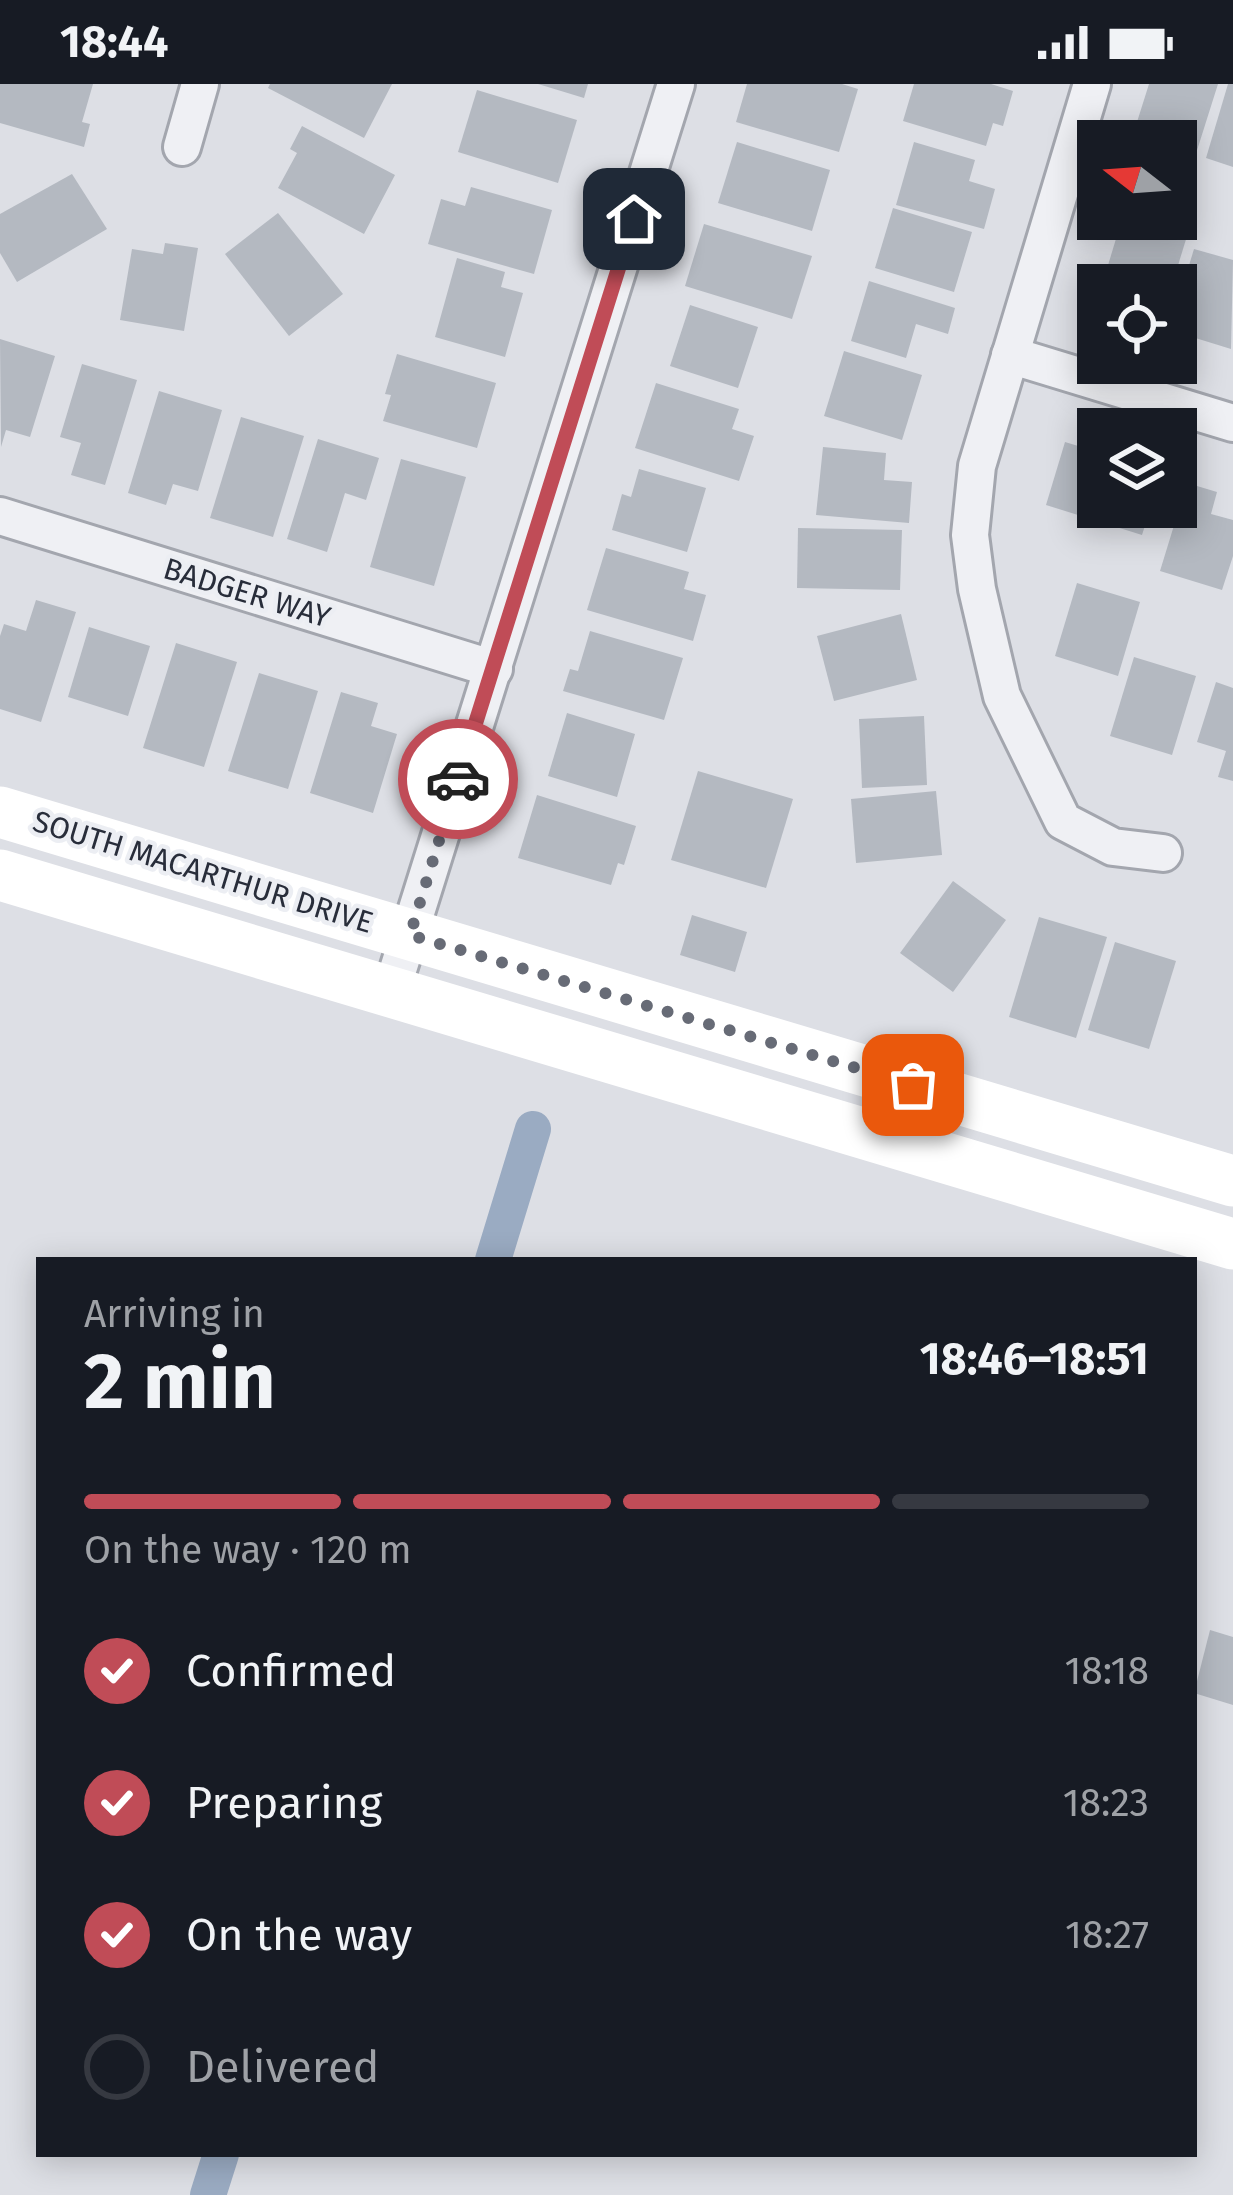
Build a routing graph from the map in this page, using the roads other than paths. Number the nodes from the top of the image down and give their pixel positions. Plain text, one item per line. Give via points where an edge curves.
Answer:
1 (200, 84) edge
2 (676, 84) edge
3 (1092, 84) edge
4 (182, 147) dead end
5 (1010, 355) junction
6 (1233, 423) edge
7 (0, 516) edge
8 (494, 669) junction
9 (0, 812) edge
10 (1163, 853) dead end
11 (0, 874) edge
12 (410, 935) junction
13 (391, 992) junction
14 (1233, 1181) edge
15 (1233, 1244) edge

1 - 4 street
2 - 8 street
3 - 5 street
5 - 6 street
5 - 10 street via 977,466 970,535 1002,696 1063,821 1113,847
7 - 8 street, BADGER WAY
8 - 12 street
9 - 12 main road, SOUTH MACARTHUR DRIVE
11 - 13 main road, SOUTH MACARTHUR DRIVE
12 - 13 street
12 - 14 main road, SOUTH MACARTHUR DRIVE
13 - 15 main road, SOUTH MACARTHUR DRIVE

